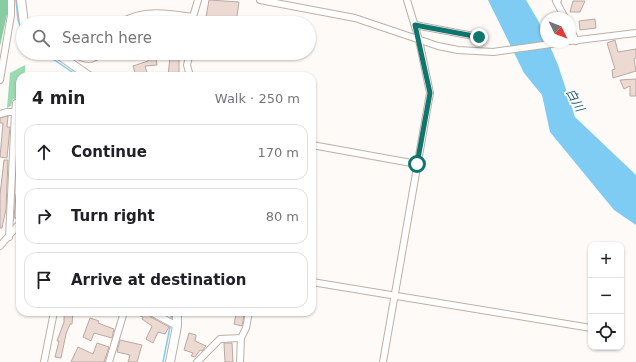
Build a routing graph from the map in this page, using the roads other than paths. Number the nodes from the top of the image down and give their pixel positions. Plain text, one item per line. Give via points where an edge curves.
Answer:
1 (11, 0) edge
2 (21, 0) edge
3 (198, 0) edge
4 (260, 0) edge
5 (407, 0) edge
6 (558, 0) edge
7 (562, 12) edge
8 (23, 16) edge
9 (130, 16) edge
10 (180, 16) edge
11 (194, 16) edge
12 (415, 25) junction
13 (636, 33) edge
14 (419, 40) junction
15 (576, 41) edge
16 (482, 42) dead end
17 (540, 45) edge
18 (66, 60) edge
19 (188, 60) edge
20 (83, 72) edge
21 (189, 72) edge
22 (0, 80) edge
23 (16, 103) edge
24 (15, 112) junction
25 (0, 114) edge
26 (316, 146) edge
27 (417, 164) junction
28 (16, 229) edge
29 (10, 237) junction
30 (0, 246) edge
31 (316, 283) edge
32 (395, 296) junction
33 (53, 316) edge
34 (123, 316) edge
35 (158, 316) edge
36 (177, 316) edge
37 (248, 316) edge
38 (177, 326) junction
39 (588, 328) edge
40 (241, 338) junction
41 (44, 362) edge
42 (109, 362) edge
43 (170, 362) edge
44 (197, 362) edge
45 (240, 362) edge
46 (384, 362) edge

1 - 22 street via 11,15
2 - 8 main road
3 - 11 street
4 - 14 street via 355,18
5 - 12 street
6 - 7 street
9 - 10 street
12 - 14 street
12 - 16 street via 479,37
13 - 15 street
14 - 17 street via 458,50 493,52
14 - 27 street via 430,93
18 - 20 main road
19 - 21 street
23 - 24 street
24 - 25 street
24 - 29 street
26 - 27 street
27 - 32 street
28 - 29 street
29 - 30 street
31 - 32 street
32 - 39 street
32 - 46 street
33 - 41 street
34 - 42 street
35 - 38 street
36 - 38 main road
37 - 40 street
38 - 43 main road
40 - 44 street via 220,339
40 - 45 street

